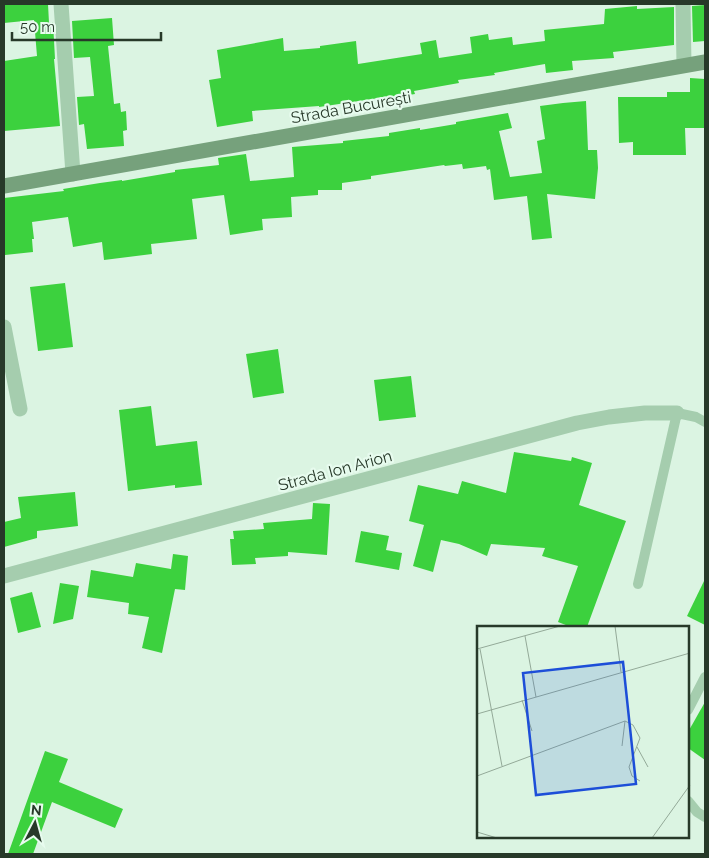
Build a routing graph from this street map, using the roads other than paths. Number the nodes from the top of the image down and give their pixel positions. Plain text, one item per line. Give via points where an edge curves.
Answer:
1 (61, 4) edge
2 (683, 4) edge
3 (705, 62) edge
4 (684, 66) junction
5 (73, 174) junction
6 (4, 186) edge
7 (4, 327) edge
8 (20, 409) dead end
9 (677, 413) junction
10 (705, 422) edge
11 (4, 576) edge
12 (638, 584) dead end
13 (705, 677) edge
14 (689, 708) edge
15 (689, 802) edge
16 (705, 817) edge

1 - 5 street
2 - 4 street
3 - 4 main road, Strada București
4 - 5 main road, Strada București
5 - 6 main road, Strada București
7 - 8 street
9 - 10 lane
9 - 11 street, Strada Ion Arion via 645,413 577,424
9 - 12 lane
13 - 14 lane
15 - 16 lane

